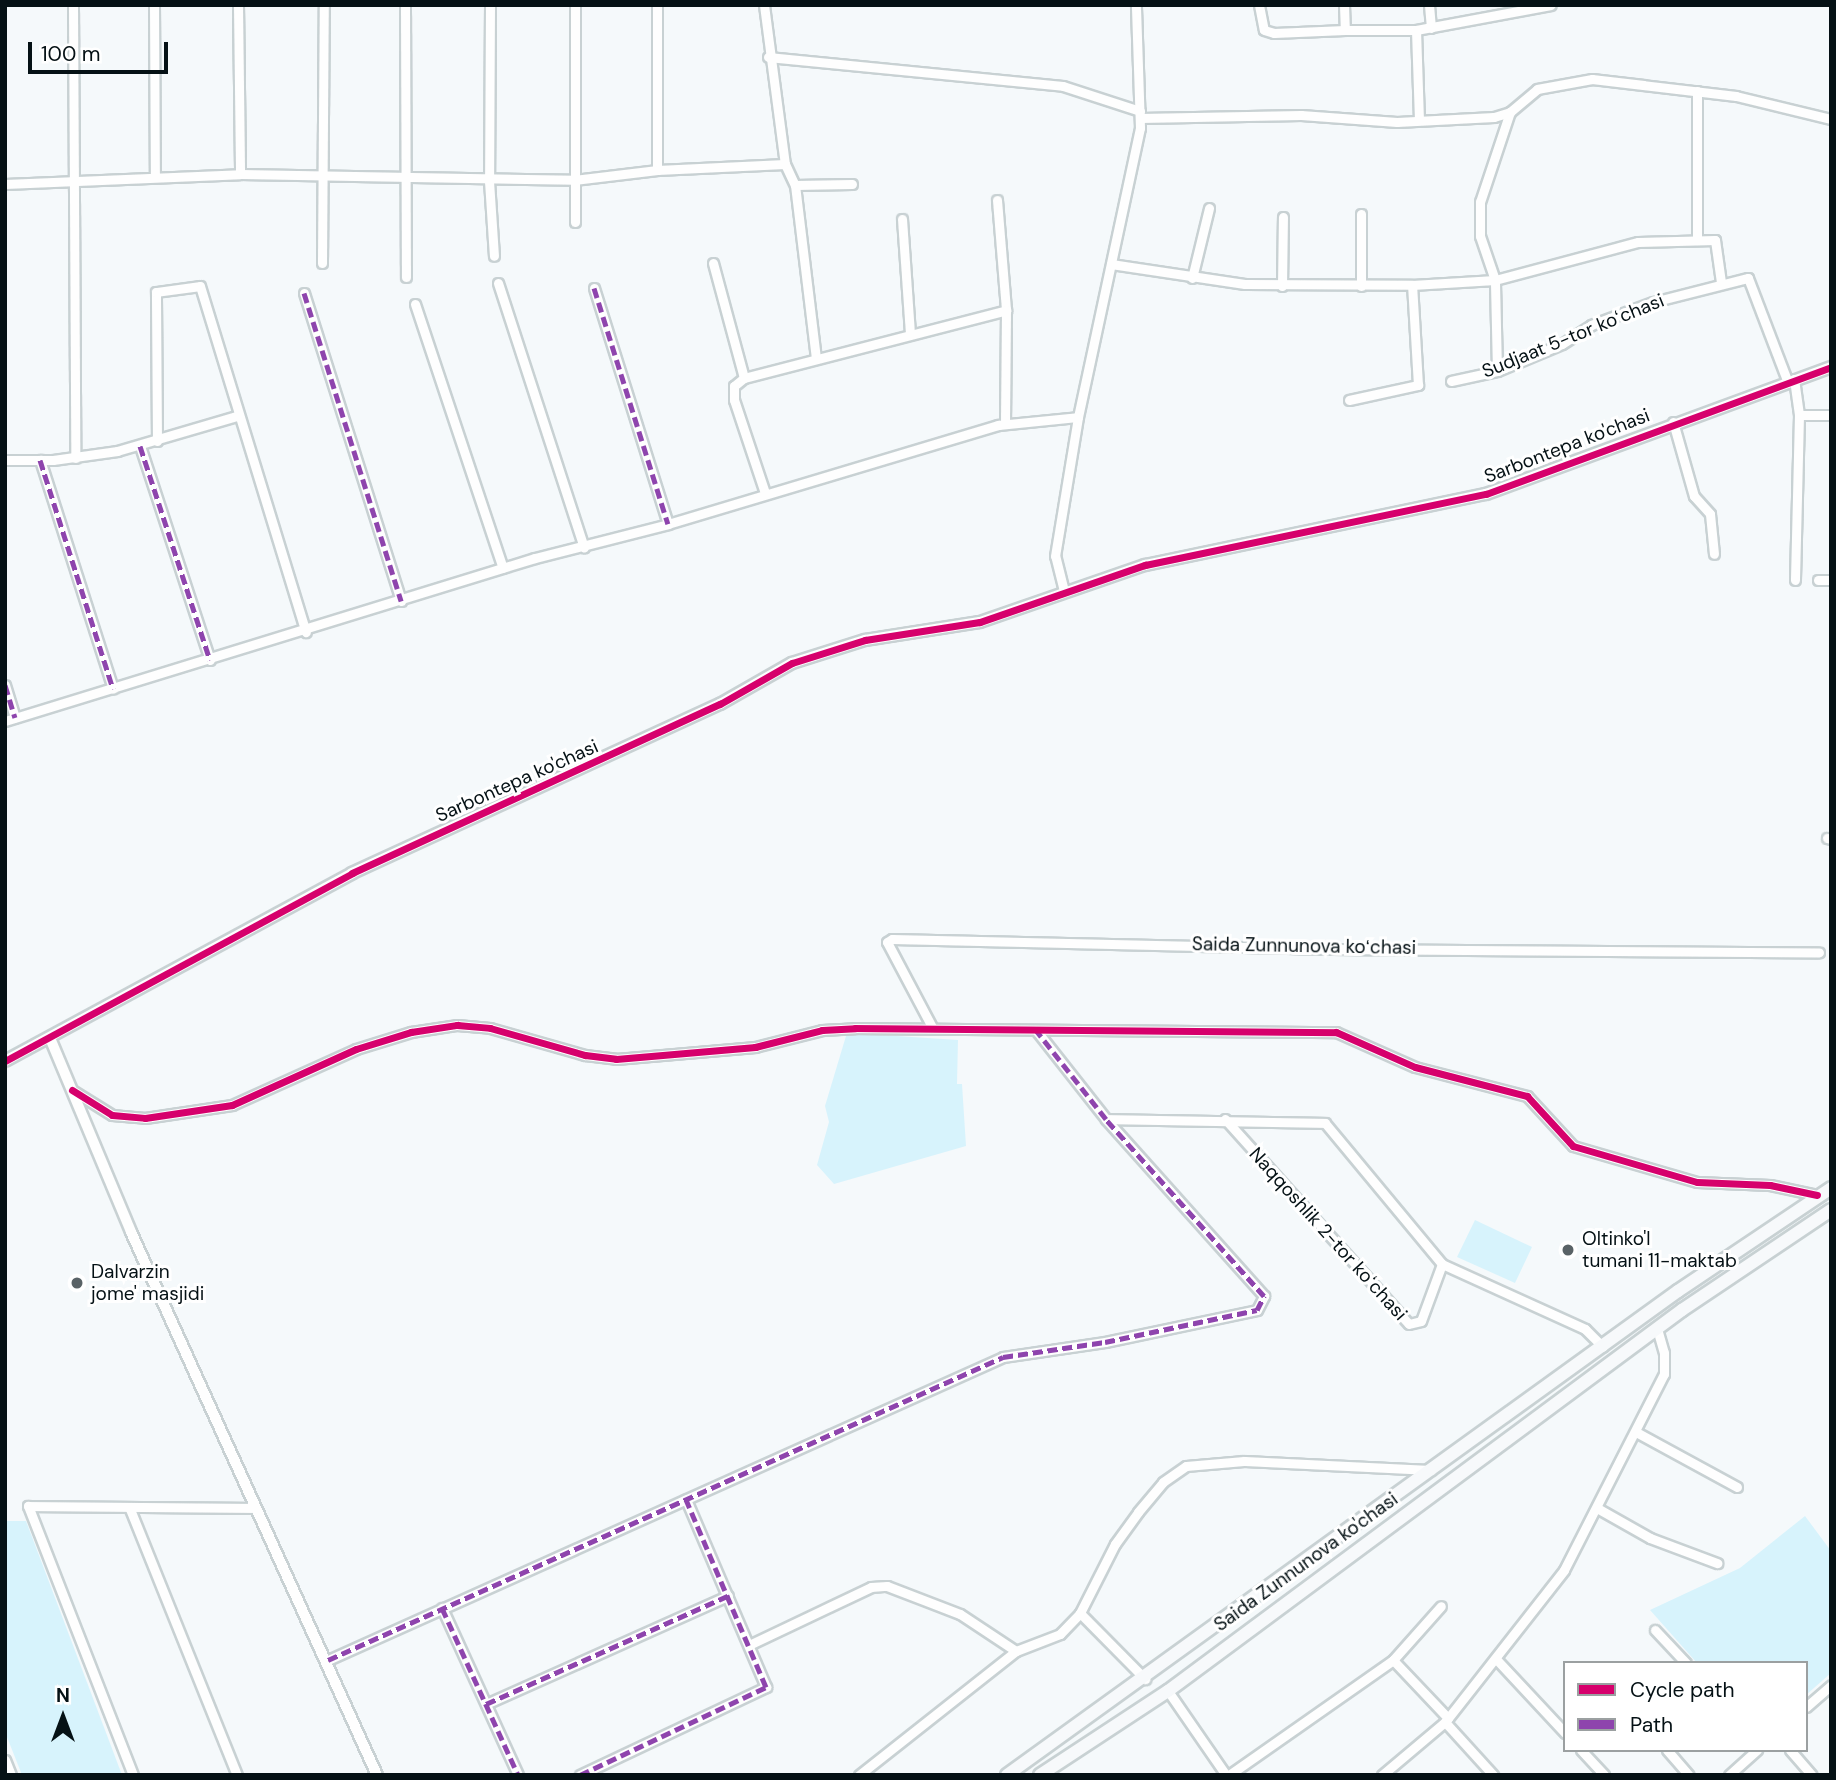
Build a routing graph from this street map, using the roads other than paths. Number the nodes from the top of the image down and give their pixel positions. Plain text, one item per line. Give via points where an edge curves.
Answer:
1 (72, 5) edge
2 (154, 5) edge
3 (238, 5) edge
4 (324, 5) edge
5 (405, 5) edge
6 (490, 5) edge
7 (575, 5) edge
8 (657, 5) edge
9 (765, 5) edge
10 (1136, 5) edge
11 (1259, 5) edge
12 (1344, 5) edge
13 (1429, 5) edge
14 (1551, 5) edge
15 (1513, 10) edge
16 (1431, 28) junction
17 (1345, 30) junction
18 (1416, 30) junction
19 (768, 57) junction
20 (1697, 91) junction
21 (1510, 112) junction
22 (1140, 115) junction
23 (1419, 119) junction
24 (1831, 119) edge
25 (785, 164) junction
26 (657, 170) junction
27 (240, 174) junction
28 (324, 174) junction
29 (155, 176) junction
30 (405, 176) junction
31 (74, 180) junction
32 (574, 180) junction
33 (489, 181) junction
34 (5, 184) edge
35 (852, 184) dead end
36 (795, 185) junction
37 (997, 200) dead end
38 (1209, 208) dead end
39 (1361, 214) dead end
40 (1283, 217) dead end
41 (902, 219) dead end
42 (575, 222) dead end
43 (1697, 239) junction
44 (494, 256) dead end
45 (322, 262) dead end
46 (713, 262) dead end
47 (1111, 264) junction
48 (406, 277) dead end
49 (1192, 278) junction
50 (1495, 280) junction
51 (1721, 282) junction
52 (498, 284) dead end
53 (1412, 285) junction
54 (1282, 286) junction
55 (1361, 286) junction
56 (594, 288) dead end
57 (304, 293) dead end
58 (415, 304) dead end
59 (1006, 310) junction
60 (910, 334) junction
61 (816, 358) junction
62 (1831, 367) edge
63 (1497, 371) junction
64 (744, 378) junction
65 (1451, 380) dead end
66 (1791, 381) junction
67 (1349, 400) dead end
68 (1799, 415) junction
69 (1831, 415) edge
70 (237, 416) junction
71 (1078, 416) junction
72 (1673, 422) junction
73 (1005, 423) junction
74 (157, 441) junction
75 (140, 446) junction
76 (75, 458) junction
77 (5, 460) edge
78 (40, 460) junction
79 (765, 493) junction
80 (668, 524) junction
81 (584, 547) junction
82 (1714, 554) dead end
83 (503, 568) junction
84 (1795, 580) dead end
85 (1818, 580) dead end
86 (1831, 580) edge
87 (1064, 591) junction
88 (401, 601) junction
89 (306, 632) junction
90 (210, 660) junction
91 (5, 685) edge
92 (113, 689) junction
93 (15, 718) junction
94 (5, 720) edge
95 (1819, 952) dead end
96 (932, 1027) junction
97 (1036, 1030) junction
98 (50, 1038) junction
99 (5, 1061) edge
100 (72, 1090) junction
101 (1106, 1119) junction
102 (1225, 1119) junction
103 (1831, 1188) edge
104 (1817, 1195) junction
105 (1831, 1210) edge
106 (1443, 1265) junction
107 (1657, 1329) junction
108 (1603, 1347) junction
109 (1536, 1397) junction
110 (1546, 1411) junction
111 (1636, 1432) junction
112 (1433, 1470) junction
113 (1737, 1488) dead end
114 (686, 1499) junction
115 (255, 1508) junction
116 (1597, 1508) junction
117 (130, 1509) junction
118 (1717, 1563) dead end
119 (728, 1596) junction
120 (1441, 1606) dead end
121 (442, 1608) junction
122 (1080, 1613) junction
123 (1655, 1630) dead end
124 (749, 1645) junction
125 (1016, 1651) junction
126 (328, 1660) junction
127 (1394, 1660) junction
128 (1497, 1660) junction
129 (1684, 1661) edge
130 (1145, 1679) junction
131 (1831, 1685) edge
132 (1168, 1691) junction
133 (486, 1704) junction
134 (1808, 1705) edge
135 (1446, 1720) junction
136 (1563, 1731) edge
137 (1583, 1752) edge
138 (1669, 1752) edge
139 (1755, 1752) edge
140 (1792, 1752) edge
141 (5, 1760) edge
142 (11, 1775) edge
143 (133, 1775) edge
144 (237, 1775) edge
145 (377, 1775) edge
146 (518, 1775) edge
147 (580, 1775) edge
148 (859, 1775) edge
149 (1007, 1775) edge
150 (1040, 1775) edge
151 (1228, 1775) edge
152 (1382, 1775) edge
153 (1493, 1775) edge
154 (1604, 1775) edge
155 (1689, 1775) edge
156 (1729, 1775) edge
157 (1812, 1775) edge

1 - 31 street
2 - 29 street
3 - 27 street
4 - 28 street
5 - 30 street
6 - 33 street
7 - 32 street
8 - 26 street
9 - 19 street
10 - 22 street
11 - 17 street via 1264,30 1274,33
12 - 17 street
13 - 16 street
14 - 15 street
15 - 16 street
16 - 18 street
17 - 18 street
18 - 23 street
19 - 22 street via 1063,86
19 - 25 street
20 - 21 street via 1592,79 1537,89
20 - 24 street
20 - 43 street
21 - 23 street via 1494,117
21 - 50 street via 1480,202 1480,236
22 - 23 street via 1301,115 1366,122
22 - 47 street
25 - 26 street
25 - 36 street
26 - 32 street
27 - 28 street
27 - 29 street
28 - 30 street
28 - 45 street
29 - 31 street
30 - 33 street
30 - 48 street
31 - 34 street
31 - 76 street
32 - 33 street
32 - 42 street
33 - 44 street
35 - 36 street
36 - 61 street
37 - 59 street
38 - 49 street
39 - 55 street
40 - 54 street
41 - 60 street
43 - 50 street via 1638,242
43 - 51 street via 1715,240
46 - 64 street
47 - 49 street
47 - 71 street
49 - 54 street
50 - 53 street
50 - 63 street
51 - 63 street, Sudjaat 5-tor koʻchasi via 1591,325 1562,344
51 - 66 street, Sudjaat 5-tor koʻchasi via 1752,281
52 - 81 street
53 - 55 street
53 - 67 street via 1418,385
54 - 55 street
56 - 80 street
57 - 88 street
58 - 83 street
59 - 60 street
59 - 73 street
60 - 61 street
61 - 64 street
62 - 66 street, Sarbontepa ko'chasi
63 - 65 street, Sudjaat 5-tor koʻchasi
64 - 79 street via 734,386 734,400
66 - 68 street
66 - 72 street, Sarbontepa ko'chasi
68 - 69 street
68 - 84 street
70 - 74 street
70 - 74 street via 200,286 156,292
70 - 89 street
71 - 73 street
71 - 87 street via 1055,556
72 - 82 street via 1694,496 1710,514
72 - 87 street, Sarbontepa ko'chasi via 1486,494 1145,565
73 - 79 street
74 - 75 street
75 - 76 street
75 - 90 street
76 - 78 street
77 - 78 street
78 - 92 street
79 - 80 street
80 - 81 street
81 - 83 street
83 - 88 street
85 - 86 street
87 - 98 street, Sarbontepa ko'chasi via 980,622 865,640 792,663 719,705 352,873
88 - 89 street
89 - 90 street
90 - 92 street
91 - 93 street
92 - 93 street
93 - 94 street
95 - 96 street, Saida Zunnunova koʻchasi via 1331,949 892,939 887,942
96 - 97 street
96 - 100 street via 822,1030 755,1047 616,1059 585,1055 491,1028 457,1025 411,1032 356,1049 232,1105 134,1117 112,1115
97 - 101 street
97 - 104 street via 1336,1032 1415,1067 1527,1096 1573,1146 1697,1182 1770,1185
98 - 99 street, Sarbontepa ko'chasi
98 - 100 street
100 - 115 street
101 - 102 street
101 - 114 street via 1264,1296 1258,1310 1003,1357
102 - 106 street via 1325,1123
102 - 106 street, Naqqoshlik 2-tor koʻchasi via 1409,1324 1421,1321
103 - 104 main road, Saida Zunnunova ko'chasi
104 - 108 main road, Saida Zunnunova ko'chasi
105 - 107 main road, Saida Zunnunova ko'chasi
106 - 108 street via 1585,1329
107 - 110 main road, Saida Zunnunova ko'chasi
107 - 111 street via 1664,1374
108 - 109 main road, Saida Zunnunova ko'chasi
109 - 110 main road
109 - 112 main road, Saida Zunnunova ko'chasi
110 - 132 main road, Saida Zunnunova ko'chasi
111 - 113 street
111 - 116 street
112 - 122 street via 1244,1461 1186,1466 1163,1482 1138,1511 1115,1544
112 - 130 main road, Saida Zunnunova ko'chasi
114 - 119 street
114 - 121 street
115 - 117 street
115 - 126 street
116 - 118 street via 1650,1538
116 - 128 street via 1563,1570
117 - 143 street via 28,1506 27,1510
117 - 144 street
119 - 124 street
119 - 133 street
120 - 127 street
121 - 126 street
121 - 133 street
122 - 125 street via 1060,1634
122 - 130 street
123 - 129 street
124 - 125 street via 871,1587 887,1586 960,1614
124 - 147 street via 766,1687
125 - 148 street
126 - 145 street
127 - 135 street
127 - 151 street
128 - 135 street
128 - 136 street
130 - 149 main road, Saida Zunnunova ko'chasi
131 - 134 street
132 - 150 main road, Saida Zunnunova ko'chasi
132 - 151 street
133 - 146 street
135 - 152 street
135 - 153 street
137 - 154 street
138 - 155 street
139 - 156 street
140 - 157 street
141 - 142 street

